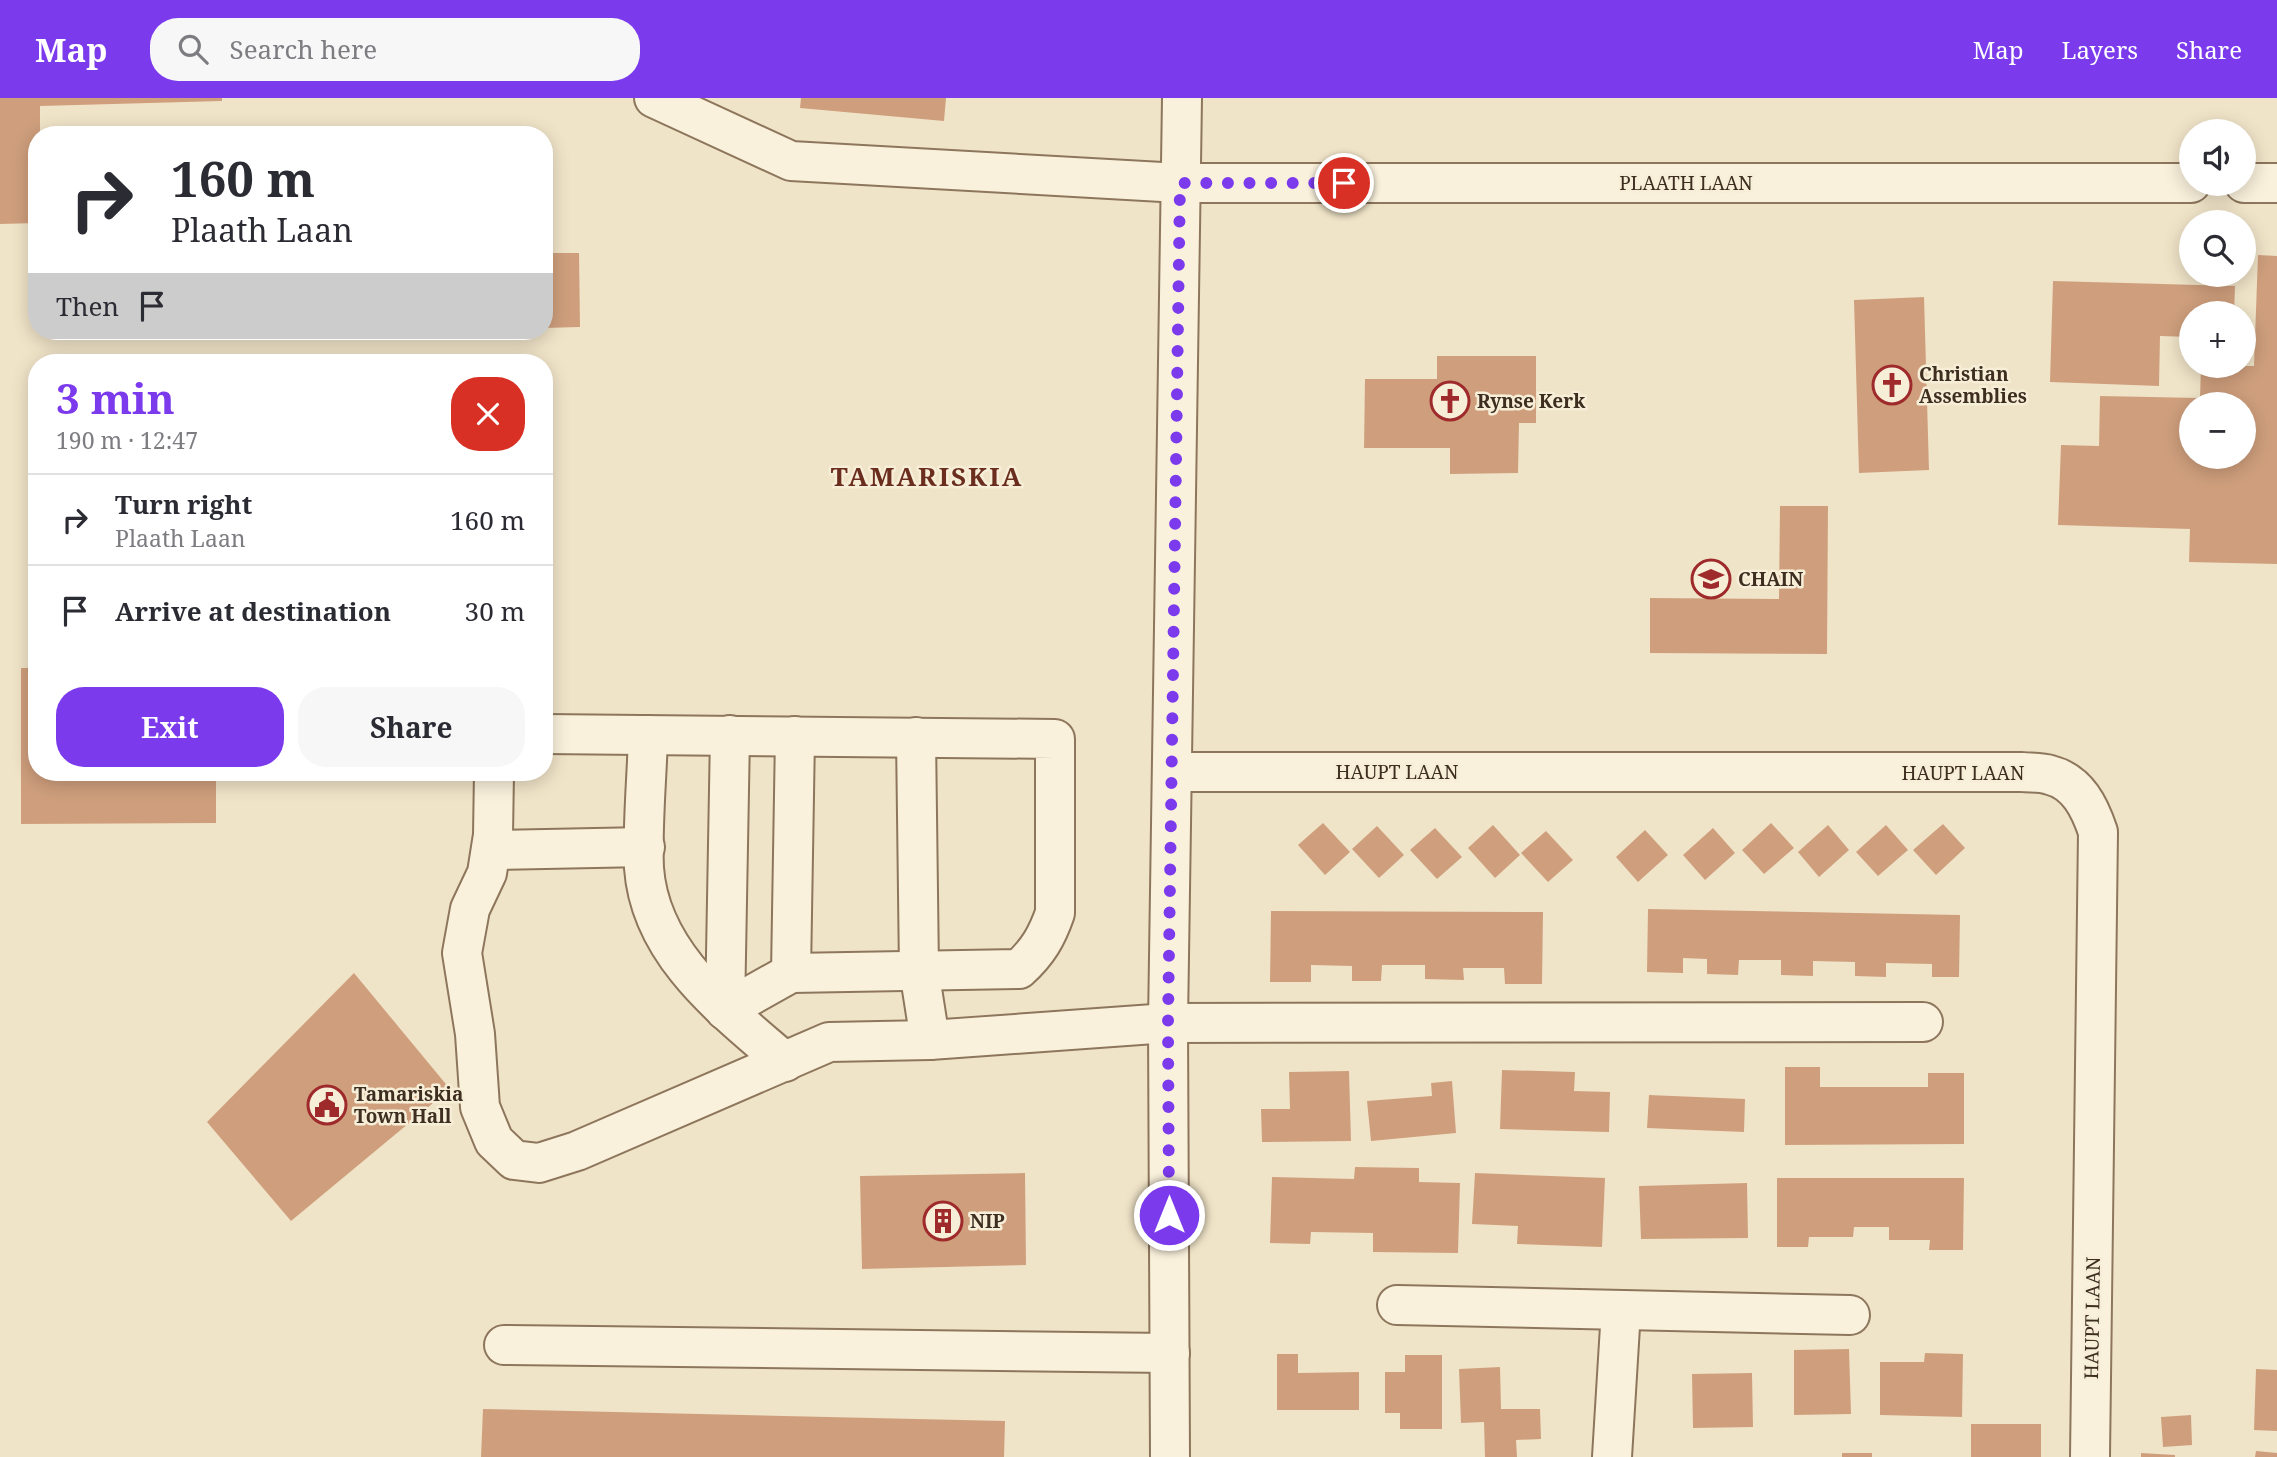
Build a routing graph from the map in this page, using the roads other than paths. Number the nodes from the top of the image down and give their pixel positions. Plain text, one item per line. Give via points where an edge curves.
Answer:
1 (654, 98) edge
2 (1182, 98) edge
3 (1180, 183) junction
4 (2179, 183) edge
5 (2256, 183) edge
6 (2277, 184) edge
7 (553, 734) edge
8 (648, 735) junction
9 (730, 735) junction
10 (795, 736) junction
11 (916, 737) junction
12 (1173, 772) junction
13 (494, 781) edge
14 (645, 847) junction
15 (491, 850) junction
16 (919, 970) junction
17 (791, 973) junction
18 (725, 1010) junction
19 (1923, 1022) dead end
20 (1168, 1023) junction
21 (930, 1040) junction
22 (785, 1062) junction
23 (1397, 1305) dead end
24 (1621, 1310) junction
25 (1850, 1315) dead end
26 (504, 1345) dead end
27 (1170, 1353) junction
28 (1170, 1457) edge
29 (1612, 1457) edge
30 (2090, 1457) edge

1 - 3 street, PLAATH LAAN via 791,161
2 - 3 street
3 - 4 street, PLAATH LAAN
3 - 12 street
5 - 6 street
7 - 8 street
8 - 9 street
8 - 14 street
9 - 10 street
9 - 18 street
10 - 11 street
10 - 17 street
11 - 16 street
11 - 16 street via 1055,739 1055,913 1047,936 1019,969
12 - 20 street
12 - 30 street, HAUPT LAAN via 2022,772 2052,775 2074,788 2090,808 2098,832
13 - 15 street
14 - 15 street
14 - 18 street via 644,870 655,918 679,960
15 - 22 street via 487,873 470,909 463,953 480,1107 494,1141 513,1160 539,1163 577,1150
16 - 17 street
16 - 21 street
17 - 18 street
18 - 22 street
19 - 20 street
20 - 21 street
20 - 27 street
21 - 22 street via 829,1042
23 - 24 street
24 - 25 street
24 - 29 street
26 - 27 street
27 - 28 street

